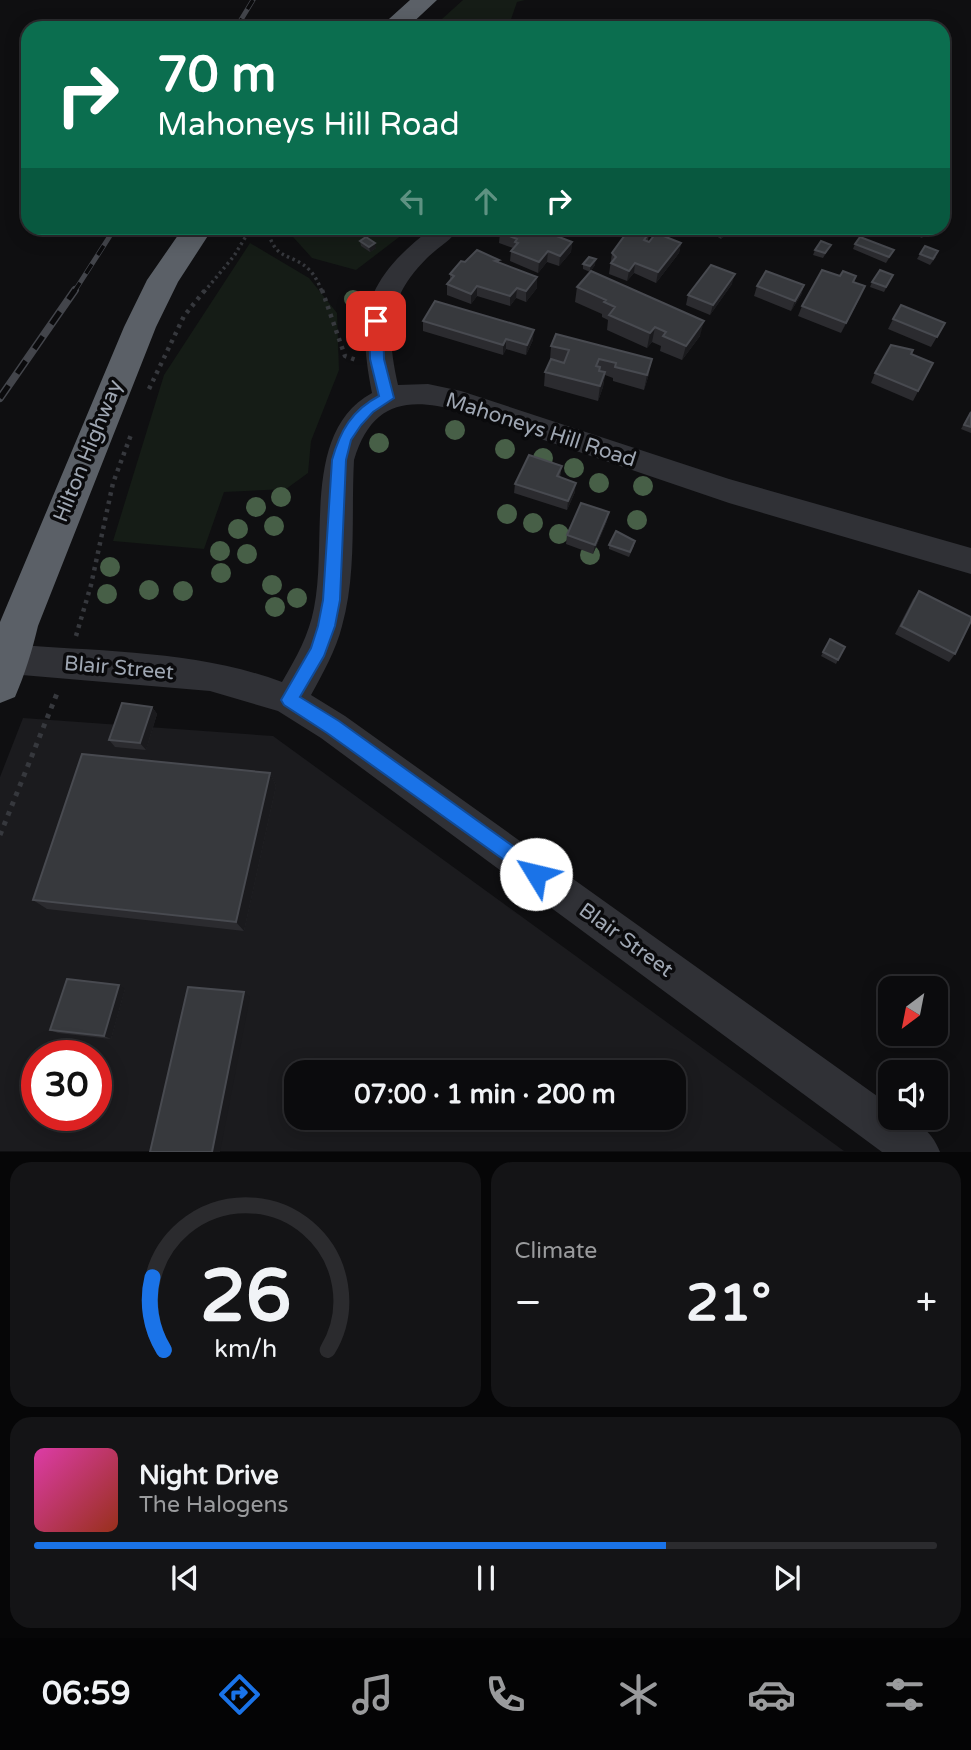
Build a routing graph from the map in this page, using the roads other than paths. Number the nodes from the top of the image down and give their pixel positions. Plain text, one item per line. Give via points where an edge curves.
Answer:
1 (425, 0) edge
2 (400, 21) edge
3 (193, 235) edge
4 (438, 235) edge
5 (387, 398) junction
6 (971, 561) edge
7 (5, 672) edge
8 (290, 700) junction
9 (919, 1152) edge

1 - 2 highway
3 - 7 highway, Hilton Highway via 163,280 124,363 18,626
4 - 5 street via 402,265 376,321 377,359
5 - 6 street, Mahoneys Hill Road via 421,393 441,396 650,466
5 - 8 street, Mahoneys Hill Road via 368,408 344,439 327,626
7 - 8 street, Blair Street via 211,676
8 - 9 street, Blair Street

